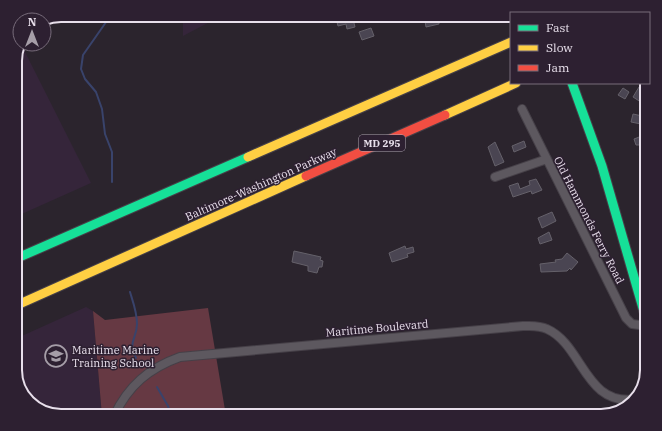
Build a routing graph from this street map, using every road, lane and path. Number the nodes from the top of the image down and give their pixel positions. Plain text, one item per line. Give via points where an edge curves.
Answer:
1 (510, 42) edge
2 (514, 84) edge
3 (572, 84) edge
4 (522, 109) dead end
5 (546, 159) junction
6 (495, 177) dead end
7 (22, 256) edge
8 (640, 298) edge
9 (22, 303) edge
10 (640, 325) edge
11 (626, 400) edge
12 (118, 409) edge

1 - 7 main road
2 - 9 main road, Baltimore-Washington Parkway / MD 295
3 - 8 main road via 602,166
4 - 5 street, Old Hammonds Ferry Road
5 - 6 street
5 - 10 street, Old Hammonds Ferry Road via 626,318 632,324
11 - 12 street, Maritime Boulevard via 619,400 600,391 556,334 547,328 523,326 180,357 153,369 135,383

